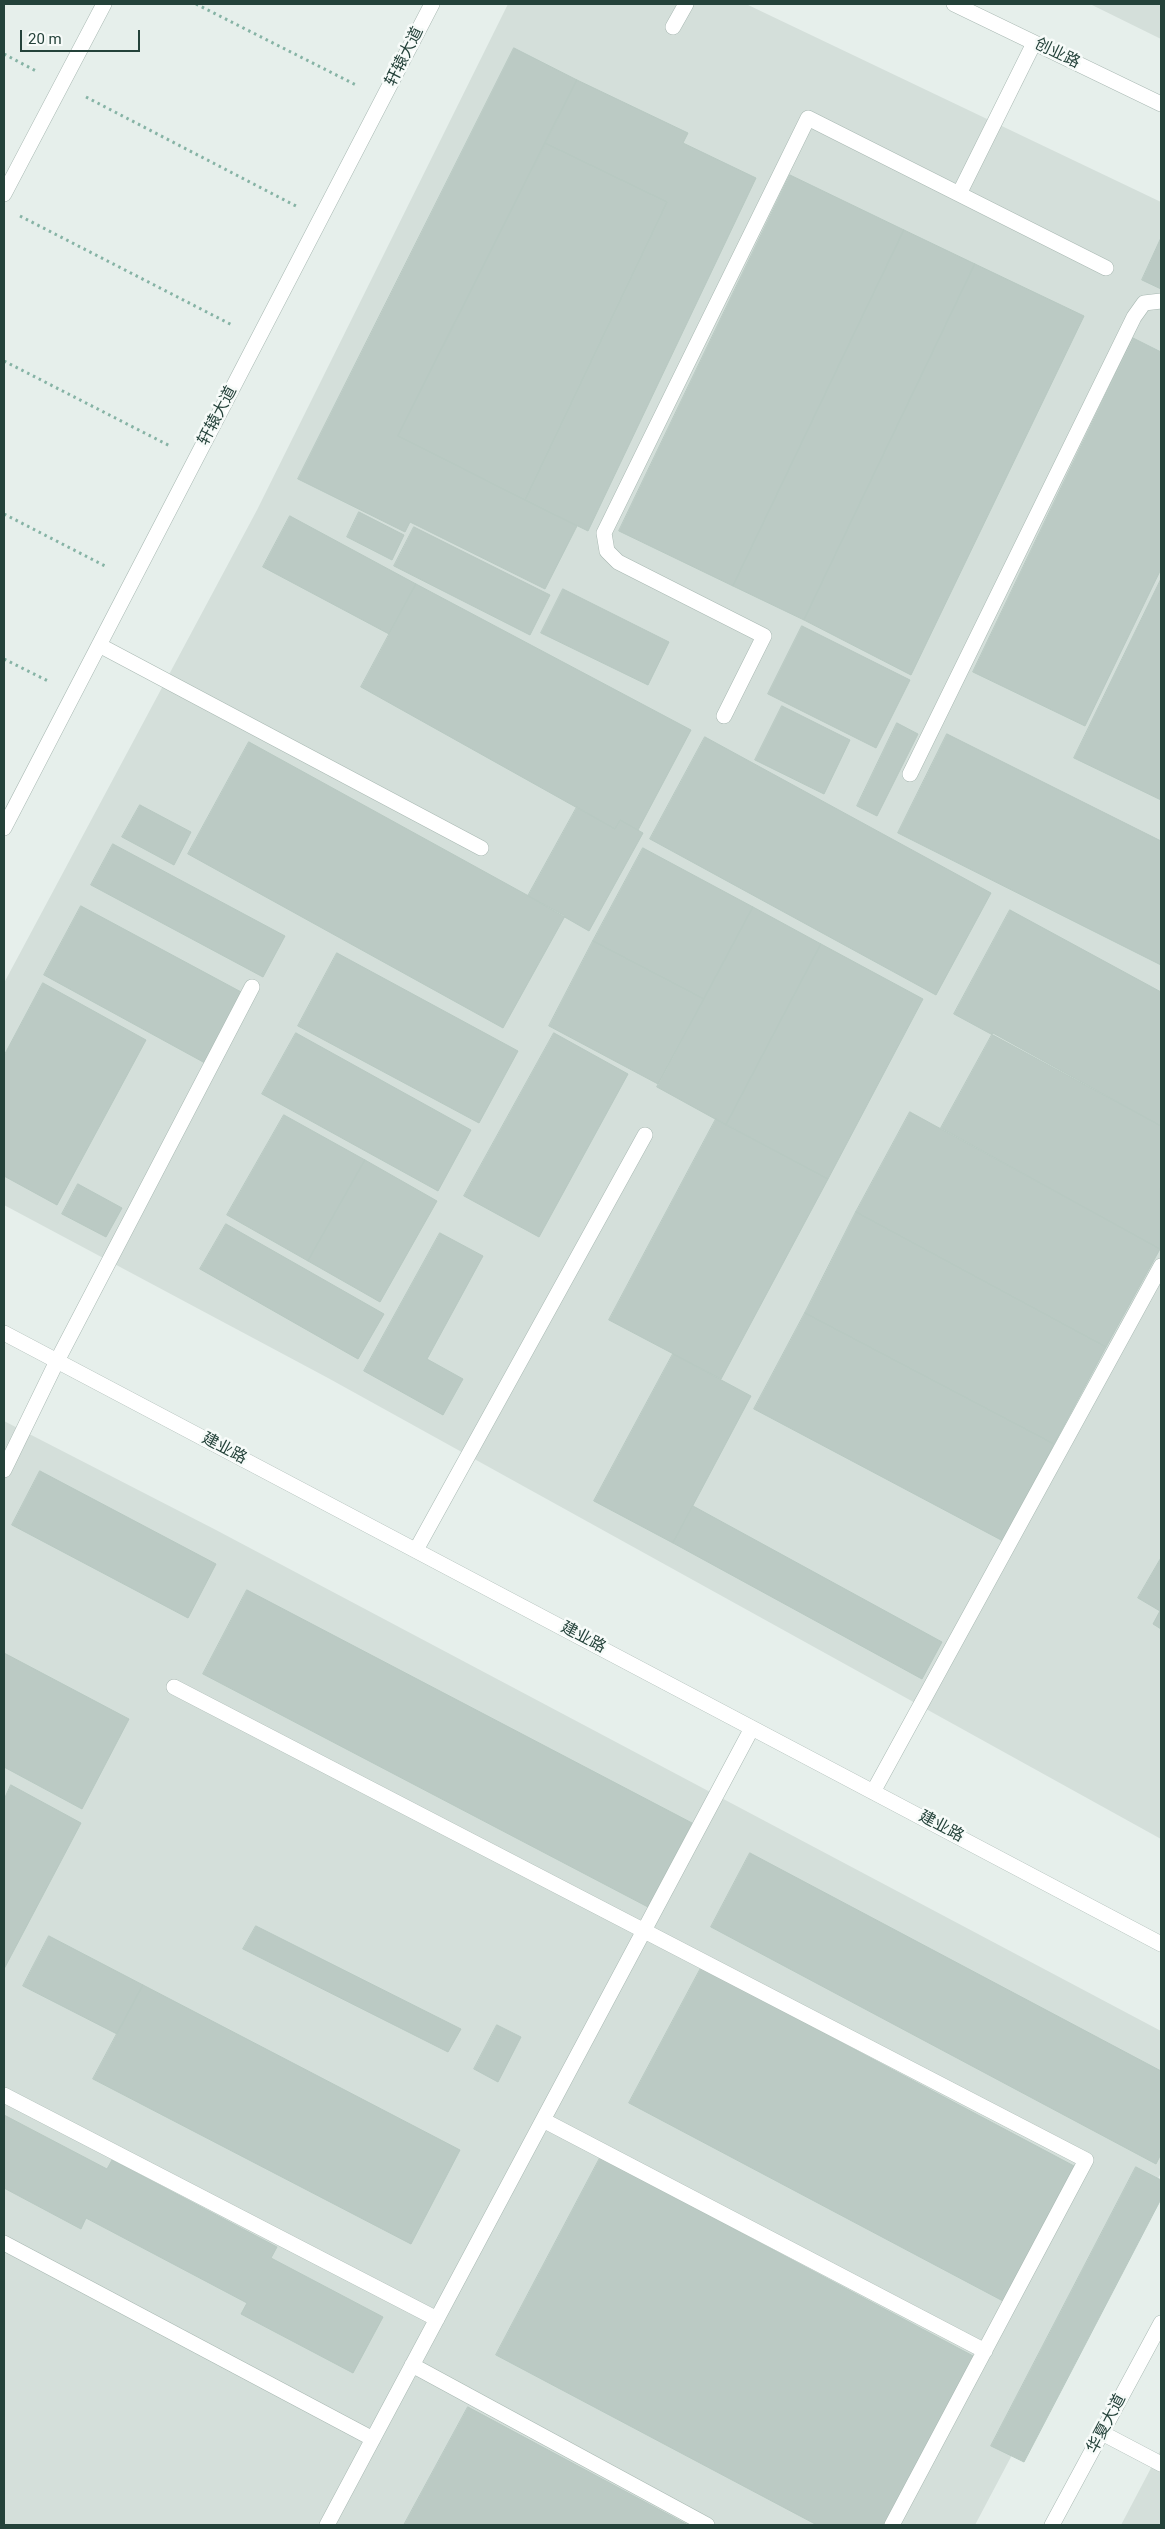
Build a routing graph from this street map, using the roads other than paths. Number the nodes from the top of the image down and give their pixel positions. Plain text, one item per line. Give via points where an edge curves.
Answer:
1 (104, 4) edge
2 (432, 4) edge
3 (686, 4) edge
4 (954, 4) edge
5 (673, 28) dead end
6 (1034, 43) junction
7 (1161, 104) edge
8 (4, 194) edge
9 (959, 194) junction
10 (1106, 268) dead end
11 (1161, 301) edge
12 (99, 644) junction
13 (724, 716) dead end
14 (910, 774) dead end
15 (4, 828) edge
16 (481, 848) dead end
17 (252, 987) dead end
18 (645, 1135) dead end
19 (1161, 1266) edge
20 (4, 1333) edge
21 (57, 1361) junction
22 (4, 1470) edge
23 (416, 1550) junction
24 (174, 1687) dead end
25 (752, 1728) junction
26 (873, 1792) junction
27 (644, 1930) junction
28 (1161, 1944) edge
29 (4, 2095) edge
30 (543, 2120) junction
31 (4, 2244) edge
32 (436, 2319) junction
33 (1161, 2323) edge
34 (985, 2351) junction
35 (412, 2364) junction
36 (1102, 2433) junction
37 (373, 2439) junction
38 (1161, 2464) edge
39 (327, 2525) edge
40 (706, 2525) edge
41 (892, 2525) edge
42 (1052, 2525) edge

1 - 8 street
2 - 12 street, 轩辕大道
3 - 5 street
4 - 6 street, 创业路
6 - 7 street, 创业路
6 - 9 street
9 - 10 street
9 - 13 street via 808,118 604,533 607,551 618,562 764,636
11 - 14 street via 1144,303 1134,316
12 - 15 street, 轩辕大道
12 - 16 street
17 - 21 street
18 - 23 street
19 - 26 street
20 - 21 street, 建业路
21 - 22 street
21 - 23 street, 建业路
23 - 25 street, 建业路
24 - 27 street
25 - 26 street, 建业路
25 - 27 street
26 - 28 street, 建业路
27 - 30 street
27 - 34 street via 1086,2160
29 - 32 street
30 - 32 street
30 - 34 street
31 - 37 street
32 - 35 street
33 - 36 street, 华夏大道
34 - 41 street
35 - 37 street
35 - 40 street
36 - 38 street
36 - 42 street, 华夏大道
37 - 39 street

